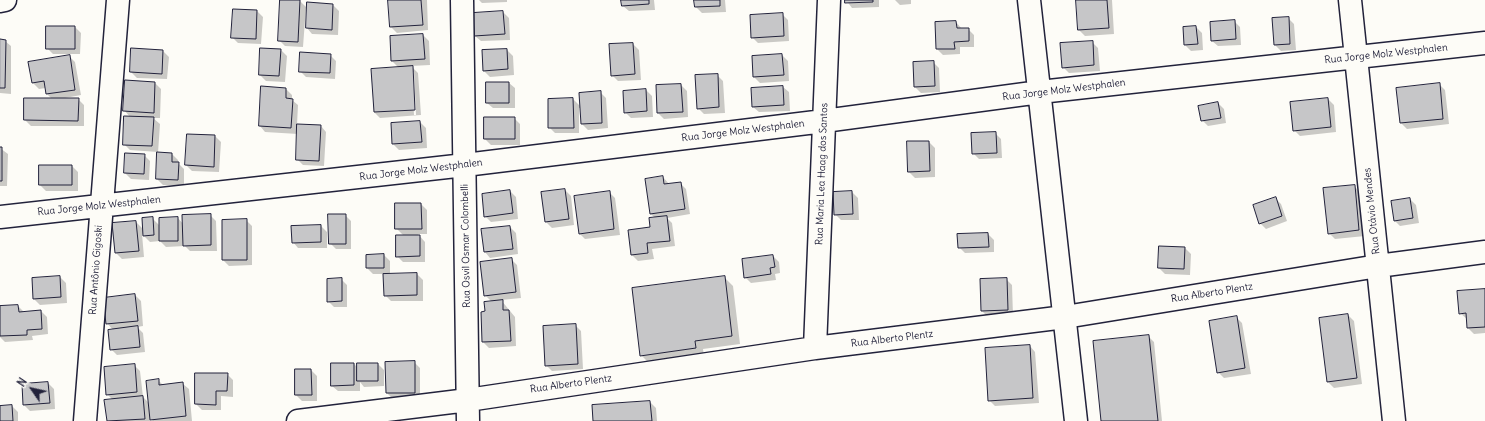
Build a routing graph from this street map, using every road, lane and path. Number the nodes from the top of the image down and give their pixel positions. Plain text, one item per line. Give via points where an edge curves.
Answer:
1 (5, 0) edge
2 (118, 0) edge
3 (462, 0) edge
4 (829, 0) edge
5 (1030, 0) edge
6 (1350, 0) edge
7 (0, 1) edge
8 (1485, 43) edge
9 (1356, 58) junction
10 (1040, 92) junction
11 (824, 121) junction
12 (465, 165) junction
13 (101, 206) junction
14 (0, 217) edge
15 (1485, 252) edge
16 (1378, 266) junction
17 (1065, 318) junction
18 (815, 348) junction
19 (468, 400) junction
20 (85, 421) edge
21 (298, 421) edge
22 (468, 421) edge
23 (1076, 421) edge
24 (1394, 421) edge

1 - 7 street
2 - 13 street, Rua Antônio Gigoski
3 - 12 street, Rua Osvil Osmar Colombelli
4 - 11 street, Rua Maria Lea Haag dos Santos
5 - 10 street
6 - 9 street, Rua Otávio Mendes
8 - 9 street, Rua Jorge Molz Westphalen
9 - 10 street, Rua Jorge Molz Westphalen
9 - 16 street, Rua Otávio Mendes
10 - 11 street, Rua Jorge Molz Westphalen
10 - 17 street
11 - 12 street, Rua Jorge Molz Westphalen
11 - 18 street, Rua Maria Lea Haag dos Santos
12 - 13 street, Rua Jorge Molz Westphalen
12 - 19 street, Rua Osvil Osmar Colombelli
13 - 14 street, Rua Jorge Molz Westphalen
13 - 20 street, Rua Antônio Gigoski
15 - 16 street, Rua Alberto Plentz
16 - 17 street, Rua Alberto Plentz
16 - 24 street, Rua Otávio Mendes
17 - 18 street, Rua Alberto Plentz
17 - 23 street
18 - 19 street, Rua Alberto Plentz
19 - 21 street, Rua Alberto Plentz
19 - 22 street, Rua Osvil Osmar Colombelli

